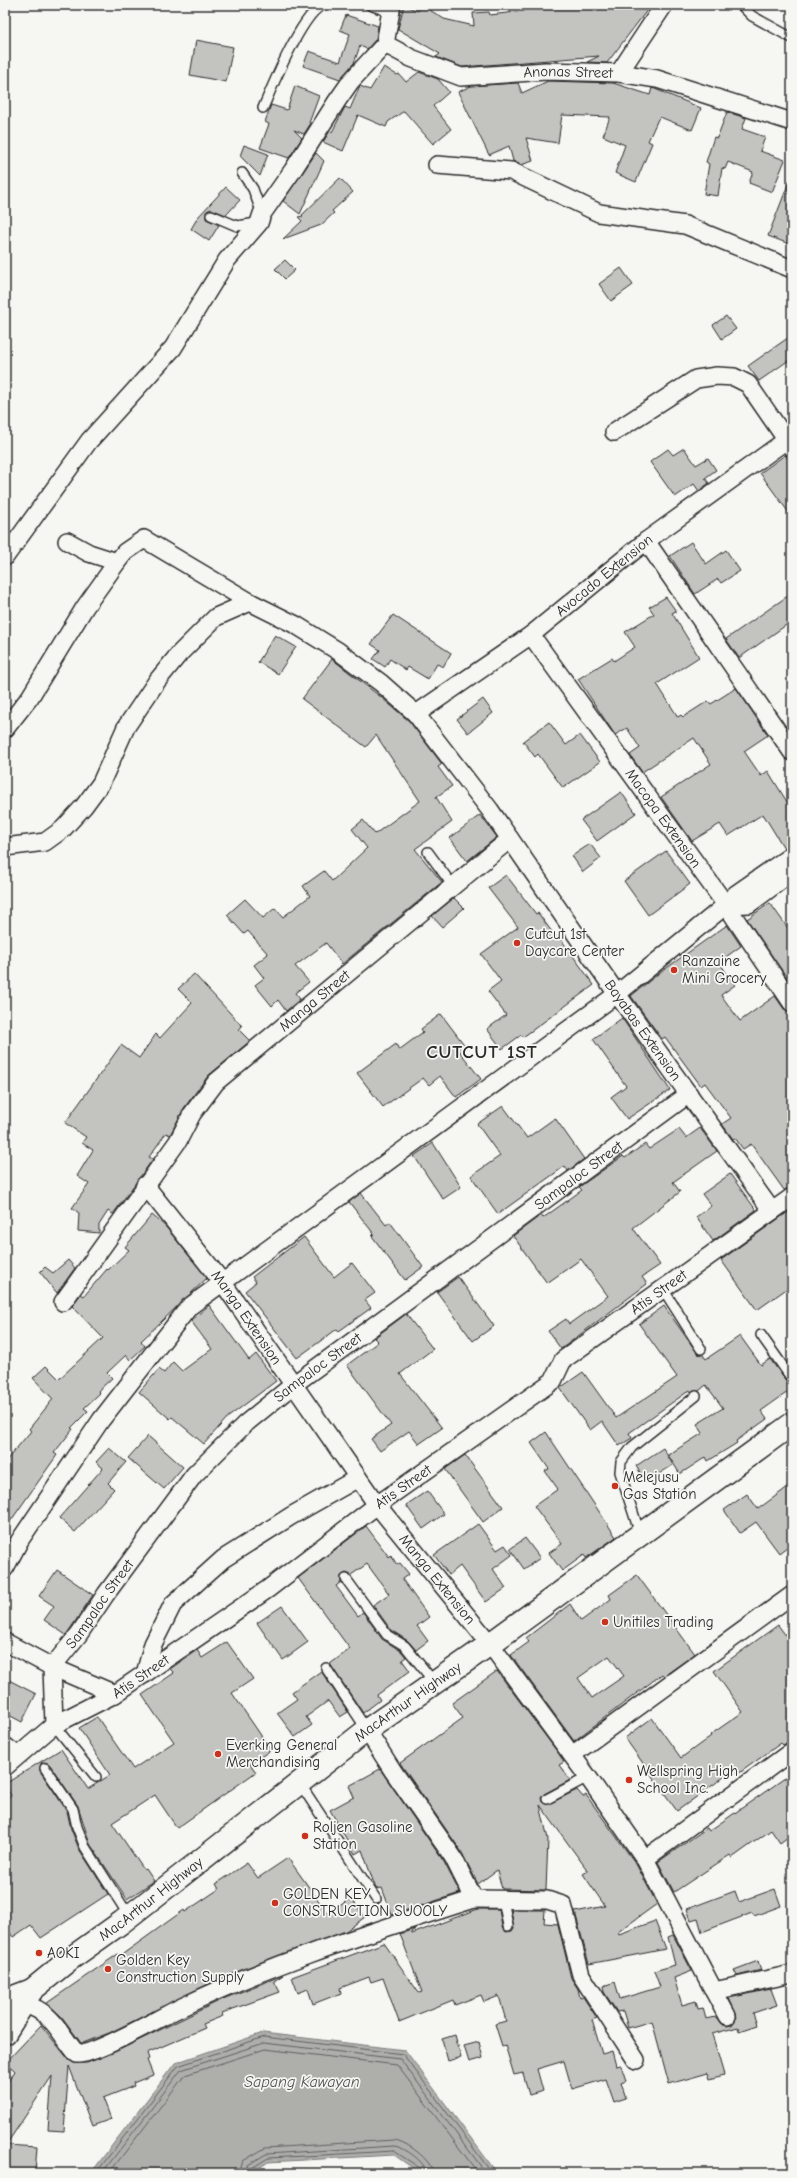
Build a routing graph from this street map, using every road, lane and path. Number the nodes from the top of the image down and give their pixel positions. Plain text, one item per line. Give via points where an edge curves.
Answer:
1 (323, 5) edge
2 (370, 5) edge
3 (664, 5) edge
4 (741, 5) edge
5 (391, 8) edge
6 (792, 38) edge
7 (385, 44) junction
8 (619, 73) junction
9 (262, 108) dead end
10 (792, 122) edge
11 (437, 165) dead end
12 (242, 173) dead end
13 (210, 215) dead end
14 (260, 218) junction
15 (792, 269) edge
16 (614, 432) dead end
17 (790, 442) edge
18 (67, 541) dead end
19 (646, 541) junction
20 (5, 558) edge
21 (117, 562) junction
22 (226, 588) junction
23 (250, 602) junction
24 (216, 617) junction
25 (531, 635) junction
26 (416, 714) junction
27 (5, 729) edge
28 (792, 752) edge
29 (510, 839) junction
30 (5, 847) edge
31 (428, 852) dead end
32 (792, 855) edge
33 (792, 872) edge
34 (453, 886) junction
35 (726, 905) junction
36 (617, 994) junction
37 (792, 1004) edge
38 (688, 1094) junction
39 (145, 1185) junction
40 (792, 1197) edge
41 (772, 1211) junction
42 (223, 1282) junction
43 (663, 1289) junction
44 (63, 1302) dead end
45 (761, 1335) dead end
46 (701, 1350) dead end
47 (792, 1379) edge
48 (293, 1385) junction
49 (696, 1396) dead end
50 (792, 1424) edge
51 (358, 1478) junction
52 (377, 1505) junction
53 (640, 1535) junction
54 (5, 1568) edge
55 (346, 1580) dead end
56 (792, 1595) edge
57 (5, 1642) edge
58 (490, 1644) junction
59 (52, 1667) junction
60 (326, 1668) dead end
61 (145, 1674) junction
62 (434, 1682) junction
63 (115, 1694) junction
64 (54, 1725) junction
65 (367, 1730) junction
66 (5, 1741) edge
67 (792, 1751) edge
68 (22, 1753) junction
69 (572, 1755) junction
70 (5, 1767) edge
71 (45, 1768) dead end
72 (96, 1777) dead end
73 (588, 1777) junction
74 (299, 1782) junction
75 (548, 1799) dead end
76 (645, 1859) junction
77 (376, 1899) dead end
78 (474, 1899) junction
79 (503, 1899) junction
80 (129, 1916) junction
81 (508, 1926) dead end
82 (792, 1974) edge
83 (714, 1991) junction
84 (16, 1997) edge
85 (727, 2016) dead end
86 (5, 2033) edge
87 (636, 2060) dead end

1 - 9 lane via 303,23
2 - 5 lane
3 - 8 street
4 - 6 lane via 752,16
5 - 7 street
7 - 8 street, Anonas Street via 411,58 461,77 546,71
7 - 14 street via 351,81
8 - 10 street, Anonas Street via 657,79
11 - 15 street via 511,171 599,213 685,225
12 - 14 lane via 253,188
13 - 14 lane via 237,226
14 - 20 street via 227,260 173,348 89,441
16 - 17 street via 696,379 717,376 734,377 748,384
17 - 19 street, Avocado Extension
18 - 21 street via 89,553
19 - 25 street, Avocado Extension
19 - 28 street
21 - 22 street, Bayabas Extension via 125,552 144,539
21 - 27 street via 85,607 30,697
22 - 23 street, Bayabas Extension
22 - 24 street
23 - 24 street
23 - 26 street, Bayabas Extension via 296,625 338,651 381,683
24 - 30 street via 179,654 158,681 126,727 101,783 63,829 45,842
25 - 26 street, Avocado Extension
25 - 35 street, Macopa Extension
26 - 29 street, Bayabas Extension
29 - 34 street, Manga Street
29 - 36 street, Bayabas Extension
31 - 34 lane
32 - 35 street via 736,894
33 - 35 street via 749,904
34 - 39 street, Manga Street via 216,1082 192,1114 178,1141
35 - 36 street
35 - 37 street, Macopa Extension
36 - 38 street, Bayabas Extension
36 - 42 street
38 - 41 street, Bayabas Extension
38 - 48 street, Sampaloc Street
39 - 42 street, Manga Extension
39 - 44 street, Manga Street
40 - 41 street, Atis Street
41 - 43 street, Atis Street
42 - 48 street, Manga Extension
42 - 54 street via 189,1307 100,1420 20,1540
43 - 46 lane
43 - 52 street, Atis Street via 563,1360 553,1381
45 - 47 lane
48 - 51 street, Manga Extension
48 - 59 street, Sampaloc Street via 245,1424 194,1474 79,1634
49 - 53 lane via 632,1447 621,1462 620,1472
50 - 53 highway, MacArthur Highway
51 - 52 street, Manga Extension
51 - 61 street via 291,1516 223,1560 173,1604 153,1644
52 - 58 street, Manga Extension
52 - 61 street, Atis Street via 268,1589
53 - 58 highway, MacArthur Highway
55 - 62 lane via 388,1635 405,1646
56 - 69 street
57 - 59 street
58 - 62 highway, MacArthur Highway
58 - 69 street, Manga Extension
59 - 63 street
59 - 64 street
60 - 65 lane
61 - 63 street, Atis Street
62 - 65 highway, MacArthur Highway
63 - 64 street, Atis Street
64 - 68 street, Atis Street
64 - 72 lane
65 - 74 highway, MacArthur Highway
65 - 78 street via 453,1858
66 - 68 lane
67 - 76 street
68 - 70 street, Atis Street
69 - 73 street, Manga Extension
71 - 80 lane via 73,1809 85,1847
73 - 75 lane
73 - 76 street, Manga Extension
74 - 77 lane
74 - 80 highway, MacArthur Highway
76 - 83 street, Manga Extension
78 - 79 street
78 - 84 street via 255,1974 100,2048 82,2054 77,2054 50,2017
79 - 81 lane
79 - 87 street via 548,1900 563,1905 581,1974
80 - 84 highway, MacArthur Highway
82 - 83 street
83 - 85 street, Manga Extension
84 - 86 highway, MacArthur Highway

